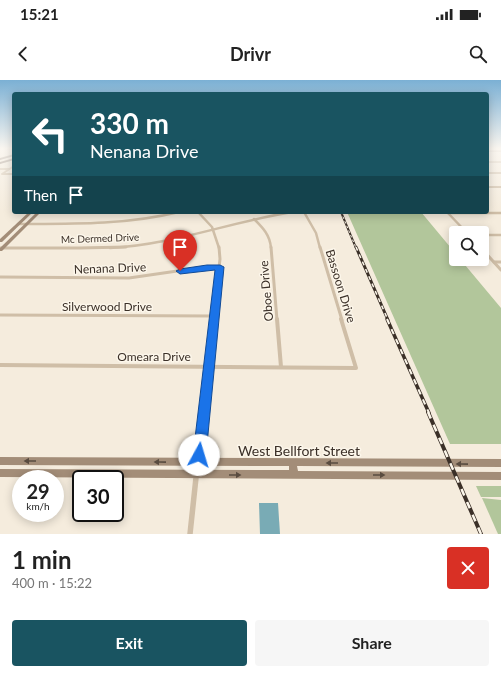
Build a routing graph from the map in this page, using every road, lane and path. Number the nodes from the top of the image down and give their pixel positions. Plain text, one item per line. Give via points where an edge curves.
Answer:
1 (10, 169) edge
2 (489, 173) edge
3 (1, 174) edge
4 (12, 174) edge
5 (501, 174) edge
6 (489, 187) edge
7 (501, 187) edge
8 (489, 213) edge
9 (501, 213) edge
10 (29, 214) edge
11 (37, 214) edge
12 (171, 214) edge
13 (200, 214) edge
14 (281, 214) edge
15 (305, 214) edge
16 (449, 214) edge
17 (254, 219) junction
18 (18, 224) junction
19 (27, 224) junction
20 (460, 226) edge
21 (214, 230) junction
22 (489, 235) edge
23 (501, 235) edge
24 (0, 241) edge
25 (1, 249) edge
26 (489, 257) edge
27 (494, 262) junction
28 (501, 262) edge
29 (220, 267) junction
30 (501, 270) edge
31 (0, 277) edge
32 (0, 315) edge
33 (214, 316) junction
34 (0, 365) edge
35 (208, 366) junction
36 (281, 367) junction
37 (356, 368) joint
38 (0, 461) edge
39 (15, 461) junction
40 (104, 461) junction
41 (198, 463) junction
42 (293, 463) junction
43 (501, 463) edge
44 (101, 470) edge
45 (0, 473) edge
46 (10, 473) junction
47 (72, 473) edge
48 (124, 473) edge
49 (197, 474) junction
50 (294, 475) junction
51 (501, 476) edge
52 (190, 534) edge

1 - 3 street
2 - 5 street
3 - 4 street
6 - 7 street
8 - 9 street
10 - 18 main road
11 - 19 main road
12 - 19 street via 116,223
13 - 21 street
14 - 17 street, Mc Dermed Drive
15 - 37 street, Bassoon Drive via 316,232
16 - 20 street
17 - 21 street, Mc Dermed Drive
17 - 36 street, Oboe Drive via 270,239
18 - 19 street
18 - 24 main road
19 - 25 main road
21 - 25 street, Mc Dermed Drive via 123,247
21 - 29 street via 220,249
22 - 23 street
26 - 27 street
27 - 28 street
27 - 30 street
29 - 31 street, Nenana Drive via 129,278
29 - 33 street
32 - 33 street, Silverwood Drive
33 - 35 street
34 - 35 street, Omeara Drive
35 - 36 street, Omeara Drive
35 - 41 street
36 - 37 street, Omeara Drive
38 - 39 main road, West Bellfort Street
40 -> 39 main road, West Bellfort Street
39 - 46 main road
41 -> 40 main road, West Bellfort Street
40 - 44 main road
41 - 42 main road, West Bellfort Street
41 - 49 street
43 -> 42 main road, West Bellfort Street
42 - 50 main road
45 - 46 main road, West Bellfort Street
46 - 47 main road, West Bellfort Street
48 - 49 main road, West Bellfort Street
49 -> 50 main road, West Bellfort Street
49 - 52 street
50 -> 51 main road, West Bellfort Street

